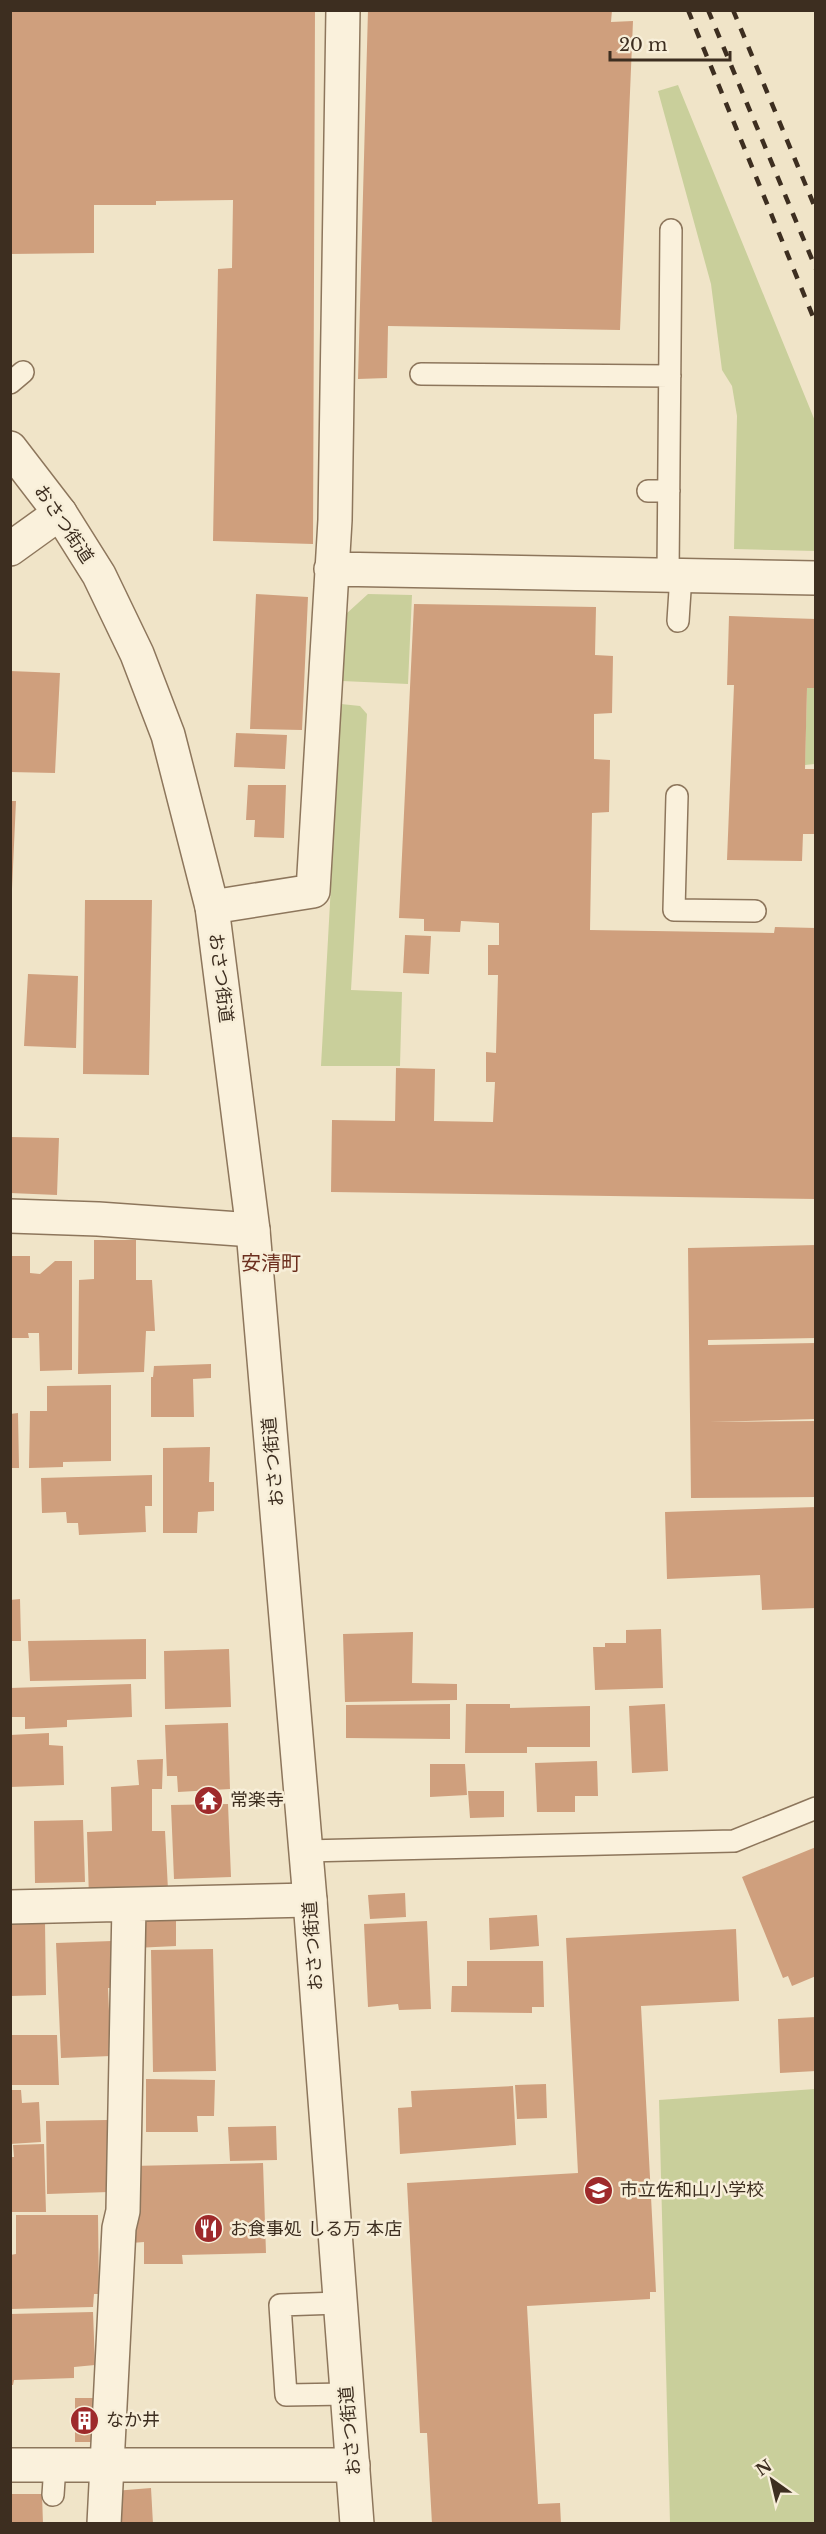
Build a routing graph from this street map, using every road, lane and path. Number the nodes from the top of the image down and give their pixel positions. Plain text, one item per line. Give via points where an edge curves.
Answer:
1 (343, 10) edge
2 (671, 230) dead end
3 (421, 374) dead end
4 (670, 376) junction
5 (10, 448) edge
6 (60, 513) junction
7 (10, 549) edge
8 (331, 569) junction
9 (675, 575) junction
10 (816, 578) edge
11 (678, 621) dead end
12 (677, 796) dead end
13 (212, 907) junction
14 (755, 911) dead end
15 (10, 1216) edge
16 (253, 1230) junction
17 (816, 1808) edge
18 (305, 1851) junction
19 (310, 1900) junction
20 (129, 1905) junction
21 (10, 1907) edge
22 (339, 2304) junction
23 (347, 2394) junction
24 (10, 2465) edge
25 (353, 2465) junction
26 (109, 2466) junction
27 (104, 2523) edge
28 (357, 2523) edge

1 - 8 street
2 - 4 lane
3 - 4 lane
4 - 9 lane via 659,491
5 - 6 street, おさつ街道
6 - 7 street
6 - 13 street, おさつ街道 via 99,575 137,654 168,735
8 - 9 street
8 - 13 street via 313,891
9 - 10 street
9 - 11 lane
12 - 14 lane via 674,910
13 - 16 street, おさつ街道
15 - 16 street
16 - 18 street, おさつ街道
17 - 18 lane via 734,1840
18 - 19 street, おさつ街道
19 - 20 street
19 - 22 street, おさつ街道
20 - 21 street
20 - 26 street via 123,2211 119,2228
22 - 23 street, おさつ街道
22 - 23 lane via 279,2305 286,2395
23 - 25 street, おさつ街道
24 - 26 street via 54,2480
25 - 26 street
25 - 28 street, おさつ街道
26 - 27 street

